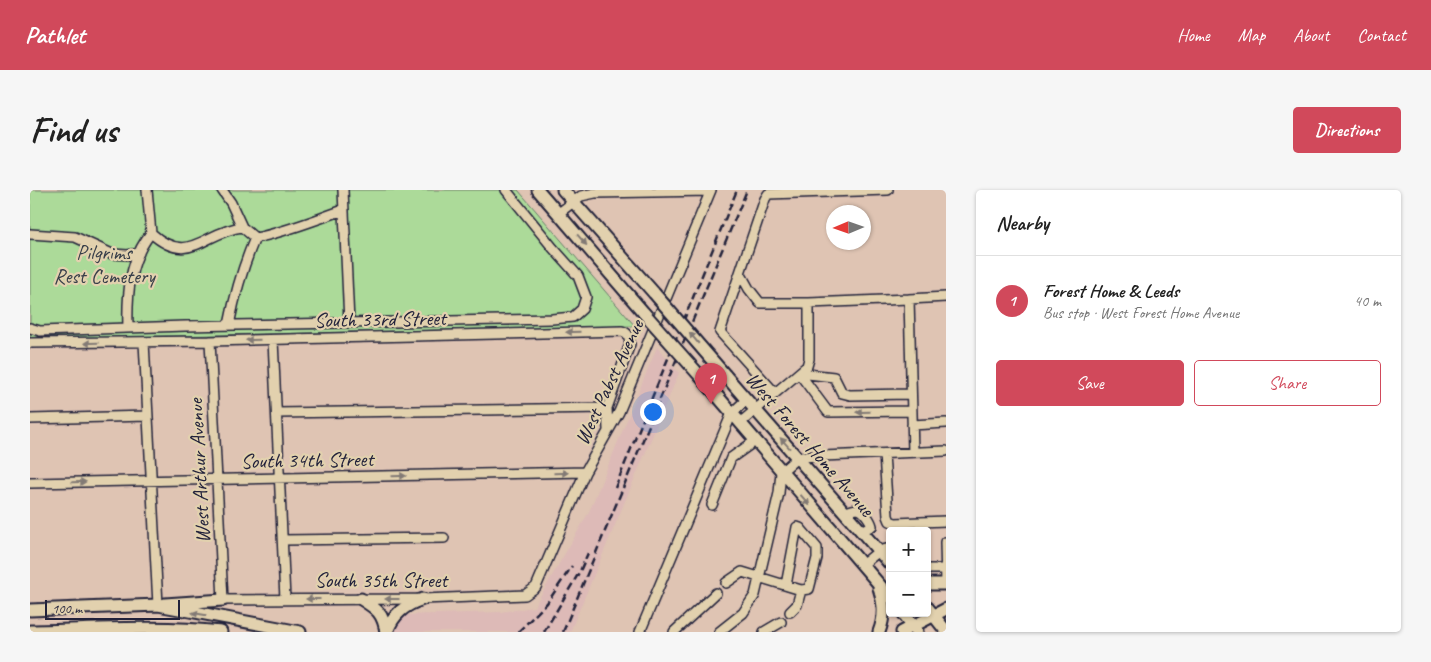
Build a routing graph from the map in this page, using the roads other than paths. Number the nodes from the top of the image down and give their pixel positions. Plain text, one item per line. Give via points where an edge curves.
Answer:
1 (147, 190) edge
2 (222, 190) edge
3 (343, 190) edge
4 (506, 190) edge
5 (538, 190) edge
6 (563, 190) edge
7 (711, 190) edge
8 (888, 190) edge
9 (688, 191) edge
10 (573, 201) junction
11 (344, 210) junction
12 (559, 213) junction
13 (242, 227) junction
14 (151, 233) junction
15 (30, 234) edge
16 (255, 238) junction
17 (139, 253) junction
18 (740, 272) junction
19 (946, 297) edge
20 (908, 299) junction
21 (809, 303) junction
22 (349, 322) junction
23 (229, 325) junction
24 (30, 328) edge
25 (128, 328) junction
26 (273, 340) junction
27 (210, 341) junction
28 (144, 342) junction
29 (30, 343) edge
30 (799, 373) junction
31 (775, 393) junction
32 (911, 394) junction
33 (746, 400) junction
34 (607, 408) junction
35 (755, 410) junction
36 (912, 411) junction
37 (277, 413) junction
38 (732, 414) junction
39 (148, 416) junction
40 (30, 419) edge
41 (740, 423) junction
42 (946, 423) edge
43 (912, 425) junction
44 (608, 432) junction
45 (755, 441) junction
46 (718, 446) junction
47 (946, 451) edge
48 (913, 452) junction
49 (884, 454) junction
50 (732, 457) junction
51 (798, 457) junction
52 (585, 472) junction
53 (781, 472) junction
54 (280, 478) junction
55 (217, 479) junction
56 (151, 481) junction
57 (30, 483) edge
58 (712, 506) dead end
59 (946, 521) edge
60 (895, 523) junction
61 (867, 528) junction
62 (444, 538) dead end
63 (283, 540) junction
64 (945, 542) edge
65 (884, 550) edge
66 (862, 565) junction
67 (931, 569) edge
68 (945, 569) edge
69 (760, 578) junction
70 (877, 582) junction
71 (726, 583) dead end
72 (931, 584) edge
73 (946, 584) edge
74 (786, 585) junction
75 (536, 587) joint
76 (801, 590) junction
77 (716, 592) dead end
78 (886, 592) edge
79 (286, 599) junction
80 (361, 599) junction
81 (423, 599) junction
82 (223, 600) junction
83 (158, 605) junction
84 (946, 609) edge
85 (30, 610) edge
86 (931, 611) edge
87 (790, 612) dead end
88 (931, 612) edge
89 (906, 617) edge
90 (925, 617) edge
91 (781, 622) dead end
92 (916, 629) edge
93 (943, 629) edge
94 (30, 631) edge
95 (86, 631) edge
96 (221, 632) edge
97 (299, 632) edge
98 (387, 632) edge
99 (640, 632) edge
100 (674, 632) edge
101 (719, 632) edge
102 (764, 632) edge
103 (879, 632) edge
104 (902, 632) edge

1 - 14 street
2 - 13 street
3 - 11 street
4 - 22 street via 578,276 586,297 582,309 573,317
5 - 12 main road, West Forest Home Avenue
6 - 10 main road, West Forest Home Avenue
7 - 9 street
7 - 44 street, West Pabst Avenue via 630,387
8 - 18 street via 768,194
9 - 10 street via 595,193
10 - 12 street
33 -> 10 main road, West Forest Home Avenue, bridge
11 - 16 street
11 - 22 street
12 -> 38 main road, West Forest Home Avenue, bridge
13 - 14 street via 228,228 182,249
13 - 16 street
14 - 17 street
15 - 17 street via 76,237 112,254
16 - 23 street via 235,294
17 - 25 street via 129,283
18 - 21 street via 760,303
18 - 31 street via 720,332
19 - 20 street
20 - 21 street
20 - 32 street
21 - 30 street via 810,359 808,366
22 - 23 street
23 - 25 street
24 - 25 street via 40,331
26 -> 27 street, South 33rd Street
34 -> 26 street, South 33rd Street via 630,344 626,332 622,331
26 - 37 street
27 - 28 street, South 33rd Street
27 - 55 street, West Arthur Avenue
28 -> 29 street, South 33rd Street
28 - 39 street
30 - 31 street
30 - 32 street via 834,377 842,393 850,395
36 -> 30 street via 828,412
31 - 35 street
32 - 36 street
33 - 35 main road, West Forest Home Avenue
33 - 38 street
34 - 37 street
34 - 44 street, South 33rd Street
35 - 41 street
51 -> 35 main road, West Forest Home Avenue
36 - 43 street
37 - 54 street
38 - 41 main road, West Forest Home Avenue
38 - 46 street
39 - 40 street
39 - 56 street
41 - 45 main road, West Forest Home Avenue
42 - 43 street
43 - 48 street
44 - 52 street, West Pabst Avenue
45 - 50 street
45 - 53 main road, West Forest Home Avenue
46 - 50 street
46 - 99 street
47 - 48 street
48 - 49 street
49 - 51 street
49 - 60 street via 888,516
50 - 58 street
51 - 53 street
51 - 61 main road, West Forest Home Avenue via 845,512
54 -> 52 street, South 34th Street
52 - 75 street, West Pabst Avenue
53 -> 66 main road, West Forest Home Avenue
53 - 69 street
54 - 55 street, South 34th Street
54 - 63 street
55 - 56 street, South 34th Street
55 - 82 street, West Arthur Avenue
57 -> 56 street, South 34th Street
56 - 83 street
59 - 60 street
60 - 61 street
61 - 65 main road, West Forest Home Avenue
62 - 63 street
63 - 79 street
64 - 68 street
65 - 66 street
66 - 70 main road, West Forest Home Avenue
67 - 68 street
68 - 73 street
69 - 71 street via 742,572
69 - 74 street
69 - 101 street via 755,596 743,613
70 - 78 main road, West Forest Home Avenue
70 - 103 main road via 884,610
72 - 73 main road
74 - 76 street
74 - 76 street via 797,527 817,548 809,589
75 - 81 street, South 35th Street via 525,596
76 - 87 street via 797,605
77 - 100 street
80 -> 79 street, South 35th Street
79 - 82 street, South 35th Street
81 -> 80 street, South 35th Street
80 - 98 main road via 382,615
81 - 98 main road via 411,603 395,616
82 - 83 main road
83 - 85 main road
97 -> 83 main road
84 - 86 main road
88 - 93 main road
89 - 92 main road
90 - 92 main road
91 - 102 street
92 - 104 main road
94 - 95 main road
95 - 96 main road via 188,628

